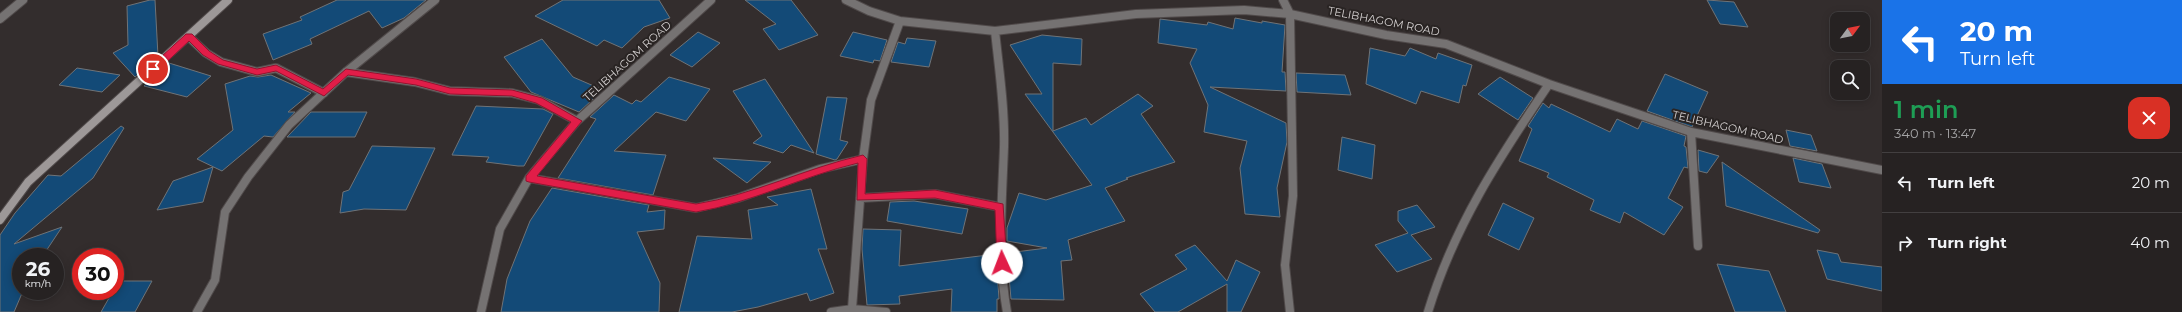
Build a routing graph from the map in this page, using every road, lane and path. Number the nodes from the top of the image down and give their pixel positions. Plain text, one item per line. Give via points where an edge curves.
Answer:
1 (23, 0) edge
2 (228, 0) edge
3 (435, 0) edge
4 (711, 0) edge
5 (846, 0) edge
6 (1283, 0) edge
7 (1290, 14) junction
8 (0, 19) edge
9 (900, 21) junction
10 (994, 32) junction
11 (189, 36) junction
12 (346, 72) junction
13 (1549, 84) junction
14 (324, 93) junction
15 (577, 121) junction
16 (1691, 132) junction
17 (863, 159) junction
18 (1882, 170) edge
19 (529, 178) junction
20 (860, 198) junction
21 (1000, 207) junction
22 (0, 220) edge
23 (1698, 246) dead end
24 (852, 309) junction
25 (197, 312) edge
26 (481, 312) edge
27 (832, 312) edge
28 (886, 312) edge
29 (1007, 312) edge
30 (1290, 312) edge
31 (1428, 312) edge

1 - 8 street
2 - 11 street
3 - 12 street
4 - 15 street, TELIBHAGOM ROAD
5 - 9 street, TELIBHAGOM ROAD via 869,12
6 - 7 street
7 - 10 street, TELIBHAGOM ROAD via 1244,10 1136,14
7 - 13 street, TELIBHAGOM ROAD via 1386,35 1446,44
7 - 30 street via 1293,196 1285,265
9 - 10 street, TELIBHAGOM ROAD
9 - 17 street via 871,100
10 - 21 street via 1001,88 1004,146
11 - 14 street via 206,53 220,62 257,72 276,68
11 - 22 street via 28,182
12 - 14 street
12 - 15 street via 416,82 450,91 512,93 539,100
13 - 16 street, TELIBHAGOM ROAD
13 - 31 street via 1507,145 1481,191 1444,263
14 - 25 street via 289,125 248,177 225,212 215,280
15 - 19 street, TELIBHAGOM ROAD
16 - 18 street, TELIBHAGOM ROAD
16 - 23 street
17 - 19 street via 828,167 722,204 696,208
17 - 20 street
19 - 26 street, TELIBHAGOM ROAD via 500,229
20 - 21 street via 935,194
20 - 24 street
21 - 29 street via 1003,291
24 - 27 street
24 - 28 street

